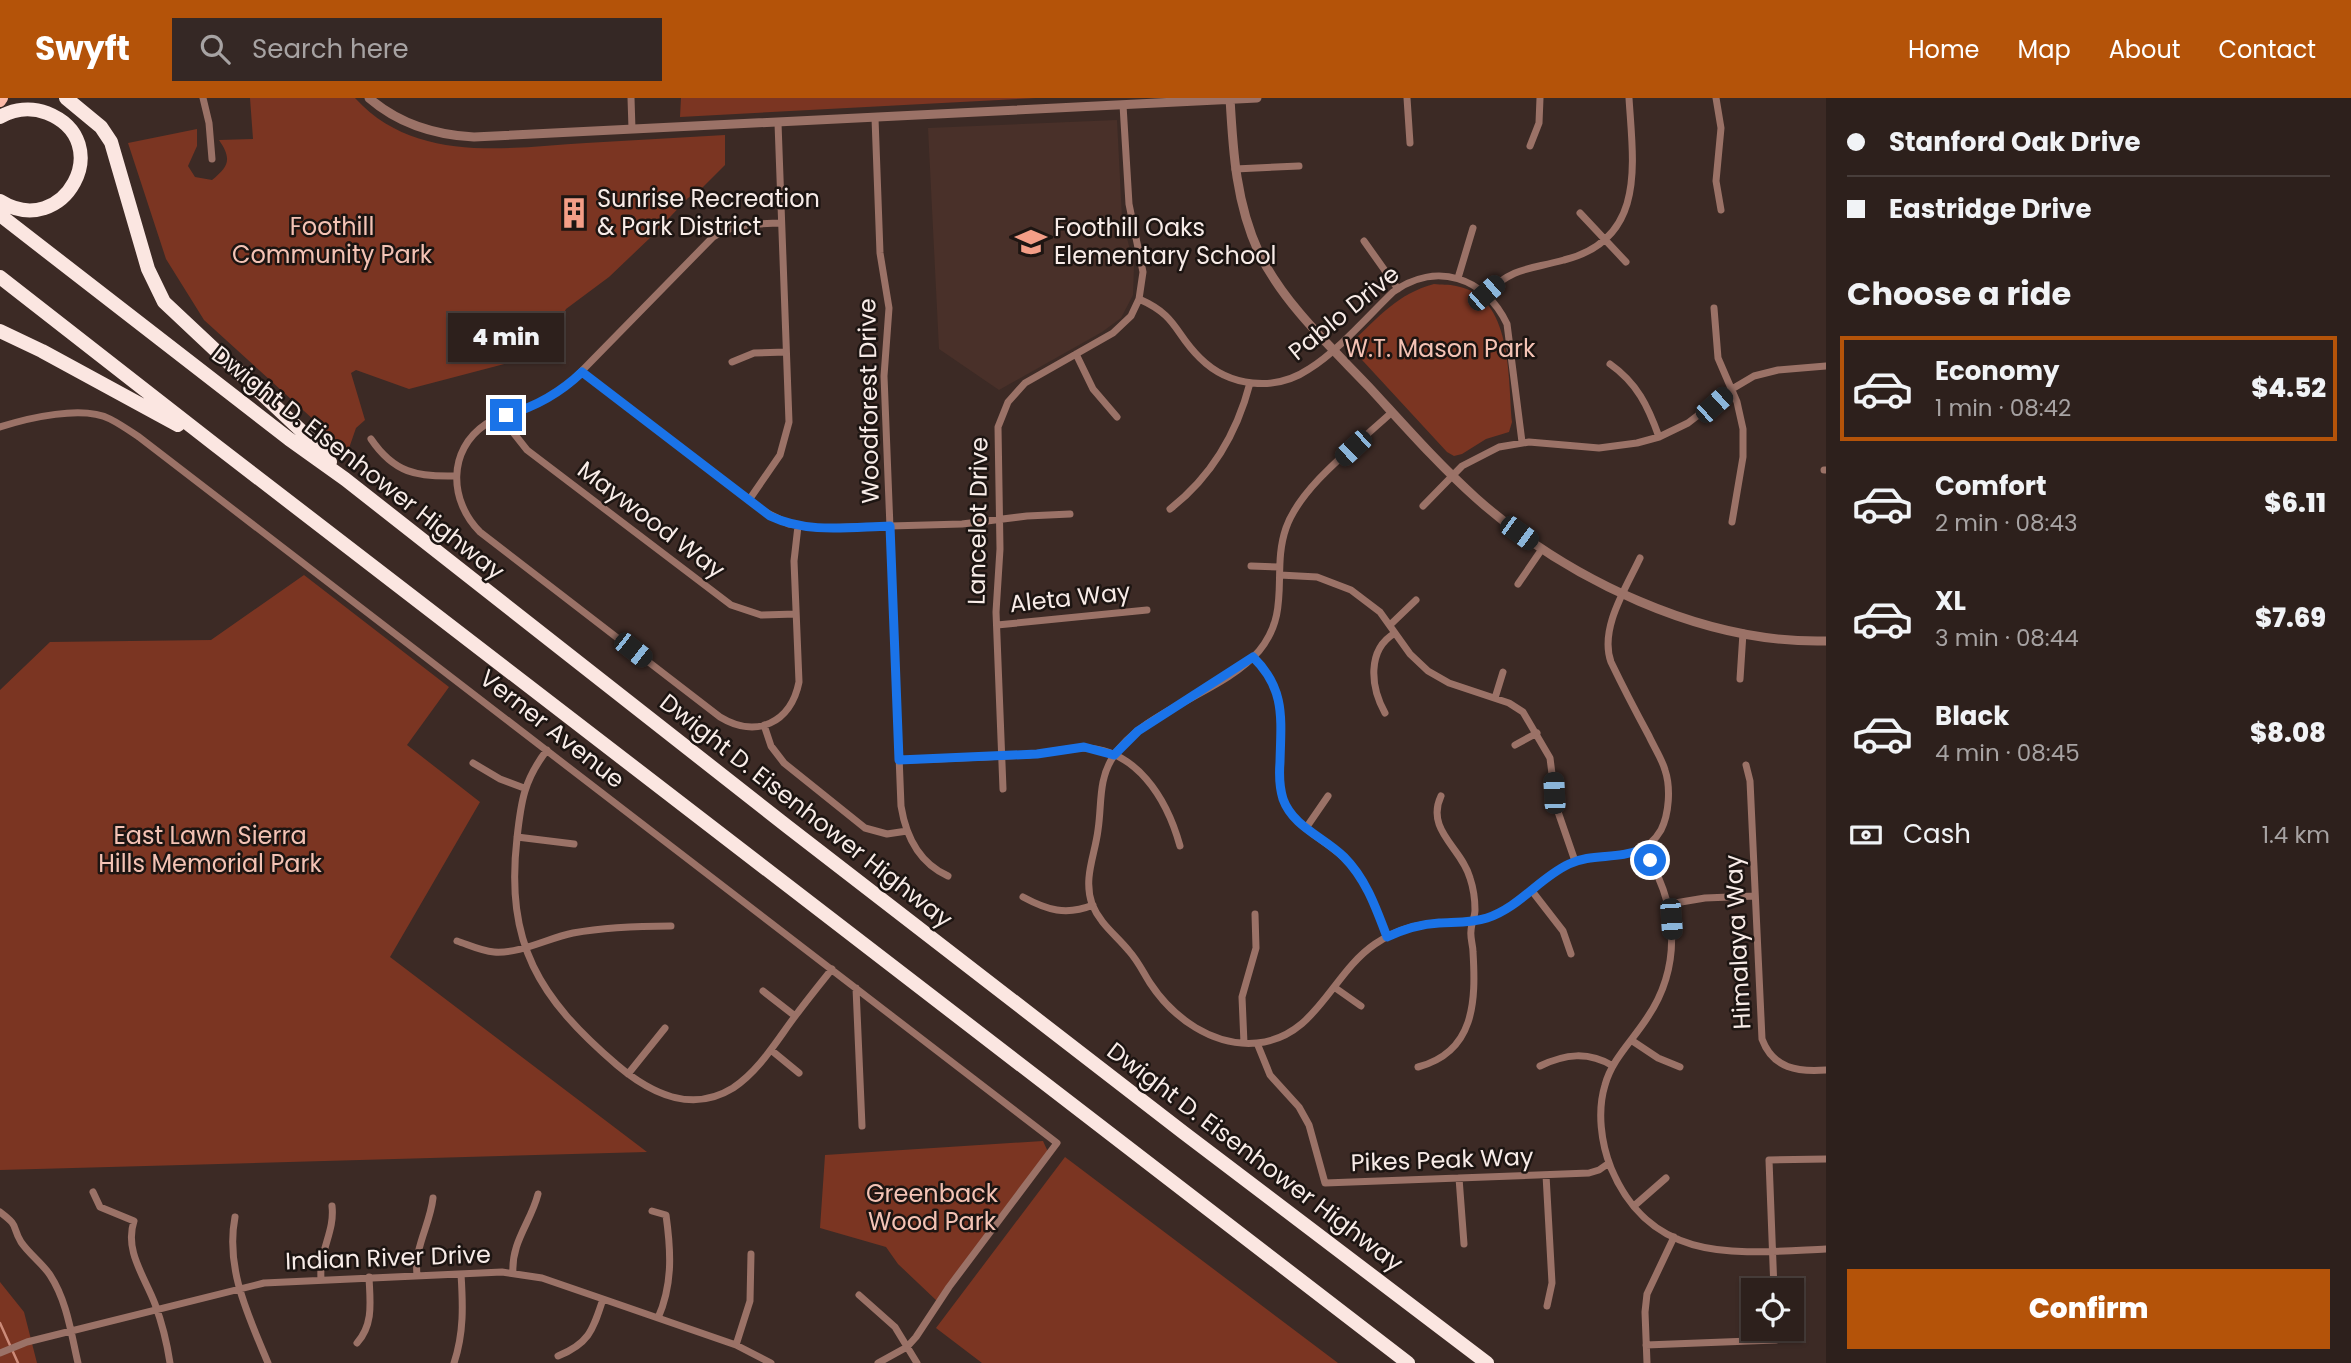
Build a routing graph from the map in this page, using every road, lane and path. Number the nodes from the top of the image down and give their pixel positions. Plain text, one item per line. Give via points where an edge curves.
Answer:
1 (66, 98) edge
2 (203, 98) edge
3 (369, 98) edge
4 (631, 98) edge
5 (1257, 98) edge
6 (1407, 98) edge
7 (1540, 98) edge
8 (1629, 98) edge
9 (1716, 98) edge
10 (1230, 99) edge
11 (1123, 105) junction
12 (0, 117) edge
13 (875, 118) junction
14 (778, 123) junction
15 (632, 129) junction
16 (1410, 143) dead end
17 (1530, 146) dead end
18 (212, 159) dead end
19 (1299, 166) dead end
20 (1235, 169) junction
21 (0, 201) edge
22 (1721, 210) dead end
23 (1580, 213) dead end
24 (0, 215) edge
25 (782, 223) junction
26 (1473, 228) dead end
27 (1604, 239) junction
28 (1364, 241) dead end
29 (1626, 262) dead end
30 (0, 277) edge
31 (1458, 278) junction
32 (1398, 289) junction
33 (1486, 293) junction
34 (1139, 299) junction
35 (1714, 307) dead end
36 (0, 331) edge
37 (1333, 349) junction
38 (786, 352) junction
39 (1076, 354) junction
40 (732, 362) dead end
41 (1610, 364) dead end
42 (1826, 366) edge
43 (582, 372) junction
44 (1250, 383) junction
45 (1732, 389) junction
46 (1392, 412) junction
47 (506, 415) junction
48 (1117, 417) dead end
49 (0, 427) edge
50 (1659, 437) junction
51 (371, 439) dead end
52 (1522, 442) junction
53 (214, 444) junction
54 (1452, 475) junction
55 (455, 476) junction
56 (345, 479) junction
57 (749, 500) junction
58 (1423, 506) dead end
59 (1170, 509) dead end
60 (1070, 514) dead end
61 (999, 520) junction
62 (1732, 522) dead end
63 (798, 526) junction
64 (890, 526) junction
65 (1542, 549) junction
66 (1640, 558) dead end
67 (1251, 566) dead end
68 (1279, 566) junction
69 (1280, 575) junction
70 (1518, 584) dead end
71 (1624, 594) junction
72 (1416, 600) dead end
73 (1147, 610) dead end
74 (796, 614) junction
75 (997, 625) junction
76 (1390, 625) junction
77 (1395, 633) junction
78 (1743, 633) junction
79 (1826, 641) edge
80 (1253, 657) junction
81 (1503, 672) dead end
82 (1740, 679) dead end
83 (1495, 698) junction
84 (1385, 713) dead end
85 (764, 725) junction
86 (1537, 733) junction
87 (1516, 745) dead end
88 (547, 750) junction
89 (1114, 755) junction
90 (1002, 756) junction
91 (899, 760) junction
92 (473, 763) dead end
93 (1746, 765) dead end
94 (524, 788) junction
95 (1003, 789) dead end
96 (1328, 796) dead end
97 (1441, 796) dead end
98 (1306, 828) junction
99 (907, 831) junction
100 (517, 837) junction
101 (574, 844) dead end
102 (1180, 846) dead end
103 (1642, 849) junction
104 (1575, 861) junction
105 (948, 876) dead end
106 (1532, 891) junction
107 (1755, 896) junction
108 (1023, 897) dead end
109 (1669, 904) junction
110 (1093, 905) junction
111 (1255, 914) dead end
112 (1473, 921) junction
113 (671, 926) dead end
114 (1387, 937) junction
115 (457, 941) dead end
116 (525, 946) junction
117 (1571, 954) dead end
118 (832, 969) junction
119 (1334, 987) junction
120 (856, 988) junction
121 (762, 991) dead end
122 (1361, 1006) dead end
123 (795, 1016) junction
124 (665, 1028) dead end
125 (1631, 1040) junction
126 (1257, 1043) junction
127 (1244, 1044) junction
128 (771, 1050) junction
129 (1540, 1066) dead end
130 (1612, 1066) junction
131 (1418, 1067) dead end
132 (1680, 1067) dead end
133 (1826, 1070) edge
134 (799, 1073) dead end
135 (628, 1074) junction
136 (862, 1126) dead end
137 (1826, 1159) edge
138 (1609, 1163) junction
139 (1546, 1175) junction
140 (1459, 1178) junction
141 (1666, 1178) dead end
142 (93, 1192) dead end
143 (538, 1194) dead end
144 (433, 1198) dead end
145 (332, 1206) dead end
146 (1634, 1206) junction
147 (652, 1211) dead end
148 (0, 1212) edge
149 (235, 1217) dead end
150 (1674, 1237) junction
151 (1464, 1244) dead end
152 (1826, 1249) edge
153 (1773, 1251) junction
154 (751, 1254) dead end
155 (461, 1273) junction
156 (513, 1273) junction
157 (417, 1275) junction
158 (369, 1277) junction
159 (1774, 1278) edge
160 (321, 1279) junction
161 (239, 1289) junction
162 (859, 1295) dead end
163 (603, 1298) junction
164 (1547, 1306) dead end
165 (157, 1310) junction
166 (658, 1318) junction
167 (71, 1331) junction
168 (1750, 1341) edge
169 (357, 1343) dead end
170 (736, 1345) junction
171 (1647, 1345) junction
172 (907, 1347) junction
173 (0, 1353) edge
174 (558, 1356) dead end
175 (78, 1363) edge
176 (170, 1363) edge
177 (268, 1363) edge
178 (454, 1363) edge
179 (771, 1363) edge
180 (878, 1363) edge
181 (917, 1363) edge
182 (1408, 1363) edge
183 (1487, 1363) edge
184 (1647, 1363) edge

1 - 56 highway via 101,127 111,142 148,269 164,302 309,438
2 - 18 street
3 - 15 street via 404,121 452,136
4 - 15 street
5 - 10 street
6 - 16 street
7 - 17 street via 1539,122
8 - 27 street via 1633,185 1626,209
9 - 22 street via 1721,128 1716,181
10 - 11 street
10 - 20 street
11 - 13 street
11 - 34 street via 1129,204 1143,272
12 - 21 highway via 25,110 55,117 74,135 81,157 76,180 52,205 22,211
13 - 14 street
13 - 64 street, Woodforest Drive via 880,253 889,308 884,376
14 - 15 street
14 - 25 street
19 - 20 street
20 - 37 street via 1246,220 1269,271
23 - 27 street
24 - 56 highway, Dwight D. Eisenhower Highway
25 - 38 street
25 - 43 street via 738,226 713,237
26 - 31 street
27 - 29 street
27 - 33 street via 1572,258 1511,274
28 - 32 street
30 - 53 highway
31 - 32 street, Pablo Drive via 1426,277
31 - 33 street, Pablo Drive
32 - 37 street, Pablo Drive
33 - 52 street, Pablo Drive via 1502,312 1511,336
34 - 39 street, Lancelot Drive via 1123,325
34 - 44 street, Pablo Drive via 1167,316 1208,366
35 - 45 street via 1718,358
36 - 53 highway
37 - 44 street, Pablo Drive via 1299,375 1275,383
37 - 46 street
38 - 40 street via 754,353
38 - 57 street via 789,422 785,444
39 - 48 street via 1093,389
39 - 61 street, Lancelot Drive via 1025,383 1002,414 997,440
41 - 50 street via 1643,397
42 - 45 street via 1766,372
43 - 47 street via 541,402
43 - 57 street
44 - 59 street via 1222,453 1194,489
45 - 50 street via 1696,418
45 - 62 street via 1744,443
46 - 54 street
46 - 68 street via 1300,501 1284,532
47 - 55 street via 476,432 462,451
47 - 74 street, Maywood Way via 527,450 731,605 761,615
49 - 88 street, Verner Avenue via 58,413 108,417
50 - 52 street via 1599,448
51 - 55 street via 385,457 407,472
52 - 54 street via 1488,451
53 - 182 highway
54 - 58 street
54 - 65 street
55 - 85 street via 460,503 480,532 720,717 742,727
56 - 183 highway, Dwight D. Eisenhower Highway via 799,835
57 - 63 street via 770,516
60 - 61 street
61 - 64 street
61 - 75 street, Lancelot Drive
63 - 64 street
63 - 74 street
64 - 91 street, Woodforest Drive
65 - 70 street
65 - 71 street
66 - 71 street
67 - 68 street
68 - 69 street
69 - 76 street via 1317,577 1340,584 1371,604
69 - 80 street via 1276,621
71 - 78 street
71 - 103 street via 1609,629 1609,657 1667,778 1665,818
72 - 76 street
73 - 75 street, Aleta Way
74 - 85 street via 796,693 784,713
75 - 90 street, Lancelot Drive
76 - 77 street
77 - 83 street via 1410,654 1438,677
77 - 84 street via 1382,644 1375,659 1375,687
78 - 79 street
78 - 82 street
80 - 89 street via 1138,731
80 - 98 street via 1273,682 1279,701 1279,783 1284,801
81 - 83 street
83 - 86 street via 1519,709
85 - 99 street via 783,763 866,828 887,834
86 - 87 street
86 - 104 street via 1552,764 1556,806
88 - 94 street
88 - 118 street, Verner Avenue
89 - 90 street via 1084,747
89 - 102 street via 1134,766 1154,789
89 - 110 street via 1102,784 1090,868
90 - 91 street
90 - 95 street, Lancelot Drive
91 - 99 street, Woodforest Drive
92 - 94 street
93 - 107 street, Himalaya Way
94 - 100 street
96 - 98 street
97 - 112 street via 1438,823 1470,876
98 - 114 street via 1343,856 1360,876
99 - 105 street, Woodforest Drive via 923,859
100 - 101 street
100 - 116 street via 514,891
103 - 104 street
103 - 109 street
104 - 106 street
106 - 112 street via 1501,912
106 - 117 street via 1563,931
107 - 109 street
107 - 133 street, Himalaya Way via 1763,1044 1777,1062 1791,1069
108 - 110 street via 1052,911 1077,911
109 - 125 street via 1672,941 1666,978 1655,1006
110 - 127 street via 1101,922 1131,953 1173,1010 1211,1036
111 - 127 street via 1256,948 1242,997
112 - 114 street via 1424,924
112 - 131 street via 1474,995 1468,1025 1444,1055
113 - 116 street via 598,929
114 - 119 street via 1356,959
115 - 116 street via 497,952
116 - 135 street via 542,985 561,1012
118 - 120 street, Verner Avenue
118 - 123 street
119 - 122 street
119 - 126 street via 1302,1025
120 - 136 street
120 - 172 street, Verner Avenue via 1057,1143
121 - 123 street
123 - 128 street
124 - 135 street
125 - 130 street
125 - 132 street
126 - 127 street
126 - 140 street, Pikes Peak Way via 1270,1075 1299,1107 1325,1183
128 - 134 street
128 - 135 street via 732,1088 704,1097 663,1095
129 - 130 street via 1575,1055
130 - 138 street via 1601,1112
137 - 153 street via 1769,1160
138 - 139 street, Pikes Peak Way via 1594,1172
138 - 146 street
139 - 140 street, Pikes Peak Way
139 - 164 street via 1552,1277
140 - 151 street
141 - 146 street
142 - 165 street via 100,1207 134,1221 131,1249
143 - 156 street via 516,1242
144 - 157 street via 418,1248
145 - 160 street via 332,1223 321,1255
146 - 150 street
147 - 166 street via 666,1215 670,1270
148 - 167 street via 15,1223 20,1241 56,1286
149 - 161 street via 232,1239
150 - 153 street via 1712,1250
150 - 171 street via 1647,1294
152 - 153 street
153 - 159 street
154 - 170 street via 750,1301
155 - 156 street, Indian River Drive
155 - 157 street, Indian River Drive
155 - 178 street via 463,1322
156 - 163 street, Indian River Drive
157 - 158 street, Indian River Drive
158 - 160 street, Indian River Drive
158 - 169 street via 369,1321
160 - 161 street, Indian River Drive
161 - 165 street, Indian River Drive
161 - 177 street
162 - 172 street via 895,1327
163 - 166 street, Indian River Drive
163 - 174 street via 591,1333
165 - 167 street, Indian River Drive
165 - 176 street
166 - 170 street, Indian River Drive
167 - 173 street, Indian River Drive
167 - 175 street
168 - 171 street
170 - 179 street, Indian River Drive
171 - 184 street
172 - 180 street
172 - 181 street

